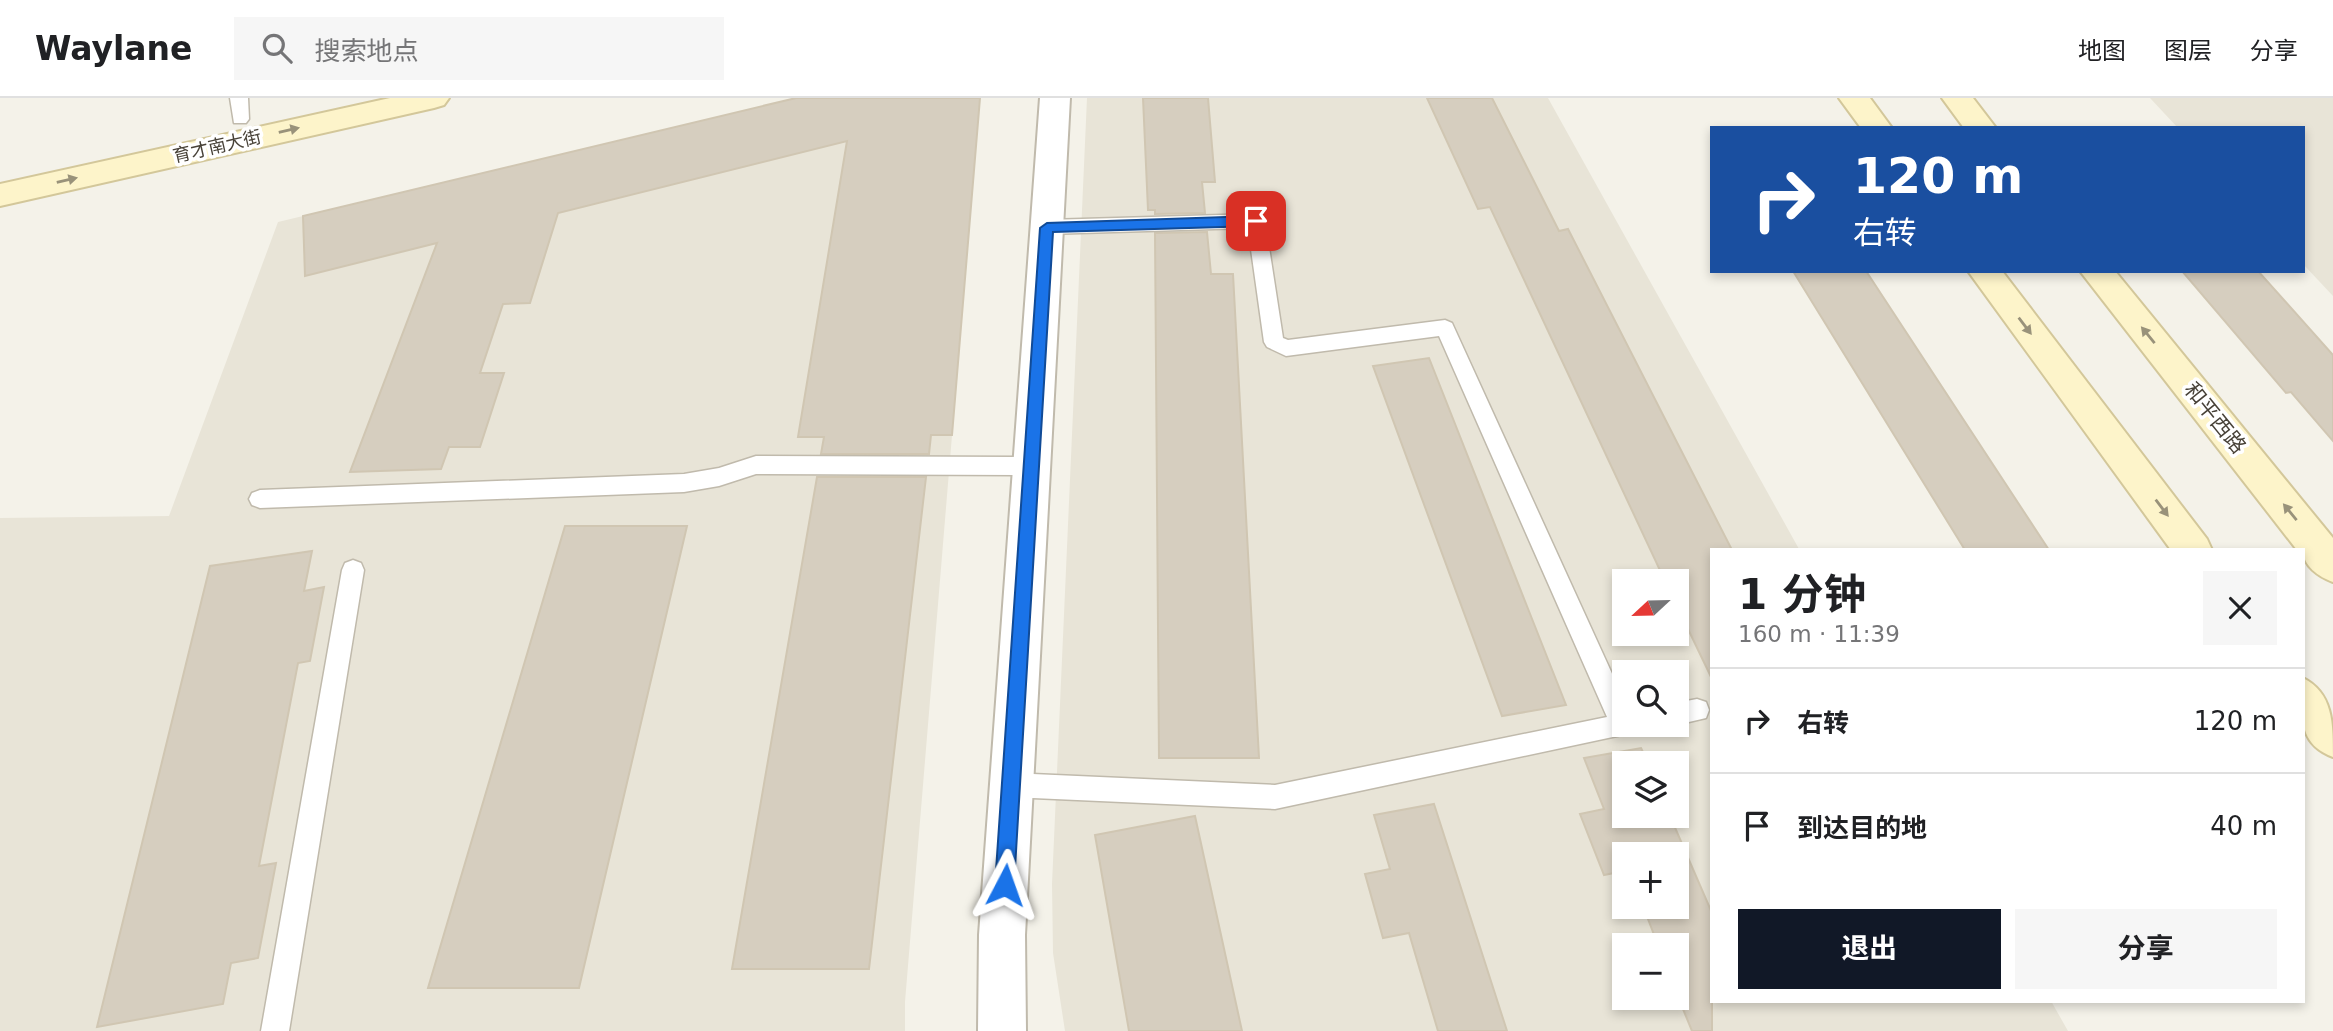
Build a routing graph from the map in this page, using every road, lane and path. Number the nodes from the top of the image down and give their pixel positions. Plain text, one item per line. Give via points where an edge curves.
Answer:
1 (334, 98) edge
2 (434, 98) edge
3 (1055, 98) edge
4 (1854, 98) edge
5 (1957, 98) edge
6 (240, 108) edge
7 (1875, 126) edge
8 (1979, 126) edge
9 (0, 172) edge
10 (0, 195) edge
11 (1047, 228) junction
12 (1985, 273) edge
13 (2098, 273) edge
14 (1031, 466) junction
15 (260, 499) dead end
16 (2192, 548) edge
17 (2333, 566) edge
18 (353, 570) dead end
19 (1612, 696) edge
20 (2305, 701) edge
21 (1612, 728) edge
22 (2333, 738) edge
23 (1011, 785) junction
24 (275, 1031) edge
25 (1002, 1031) edge

1 - 6 main road, 育才南大街
10 -> 2 main road, 育才南大街
3 - 11 street
4 - 7 main road
5 - 8 main road
6 - 9 main road, 育才南大街
11 - 14 street
11 - 19 lane via 1256,221 1274,342 1286,348 1445,328
12 -> 16 main road
17 -> 13 main road, 和平西路
14 - 15 lane via 756,464 684,483
14 - 23 street
18 - 24 lane
20 - 22 main road
21 - 23 lane via 1275,797
23 - 25 street via 1002,935

